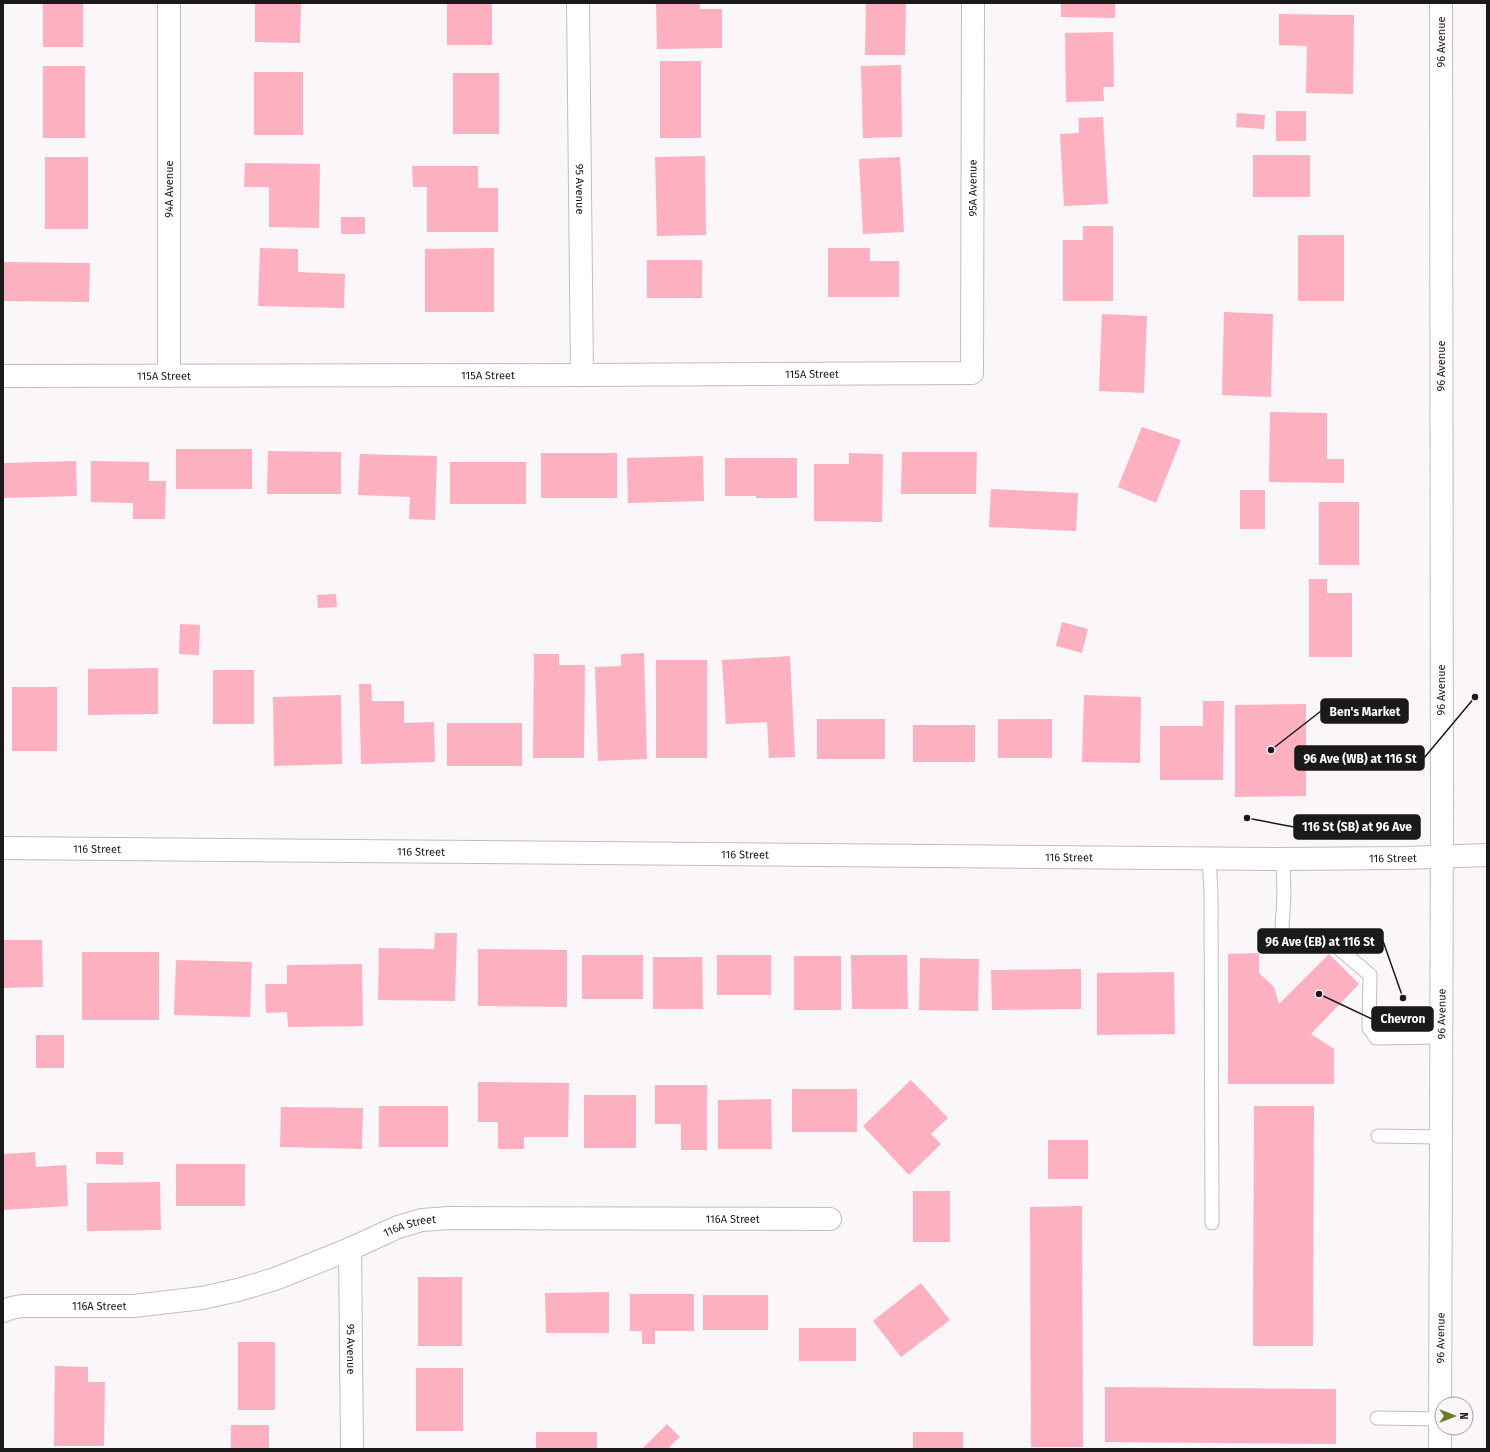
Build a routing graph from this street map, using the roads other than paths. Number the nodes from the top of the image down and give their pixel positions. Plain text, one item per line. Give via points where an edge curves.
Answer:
1 (169, 3) edge
2 (578, 3) edge
3 (973, 3) edge
4 (1441, 3) edge
5 (972, 373) joint
6 (582, 375) junction
7 (3, 376) edge
8 (169, 376) junction
9 (3, 848) edge
10 (1487, 855) edge
11 (1441, 856) junction
12 (1209, 859) junction
13 (1283, 859) junction
14 (1441, 1037) junction
15 (1378, 1136) dead end
16 (1441, 1137) junction
17 (830, 1219) dead end
18 (1212, 1223) dead end
19 (350, 1249) junction
20 (3, 1311) edge
21 (1440, 1396) edge
22 (1377, 1418) dead end
23 (1434, 1419) edge
24 (1440, 1436) edge
25 (352, 1449) edge
26 (1440, 1449) edge

1 - 8 street, 94A Avenue
2 - 6 street, 95 Avenue
3 - 5 street, 95A Avenue
4 - 11 street, 96 Avenue
5 - 6 street, 115A Street
6 - 8 street, 115A Street
7 - 8 street, 115A Street
9 - 12 street, 116 Street
10 - 11 street, 116 Street
11 - 13 street, 116 Street
11 - 14 street, 96 Avenue
12 - 13 street, 116 Street
12 - 18 lane
13 - 14 lane via 1282,929 1292,945 1335,944 1370,975 1369,1028 1376,1038
14 - 16 street, 96 Avenue
15 - 16 lane
16 - 21 street, 96 Avenue
17 - 19 street, 116A Street via 449,1218 422,1220 398,1227
19 - 20 street, 116A Street via 275,1279 202,1298 134,1306 22,1306
19 - 25 street, 95 Avenue
22 - 23 lane
24 - 26 street, 96 Avenue

